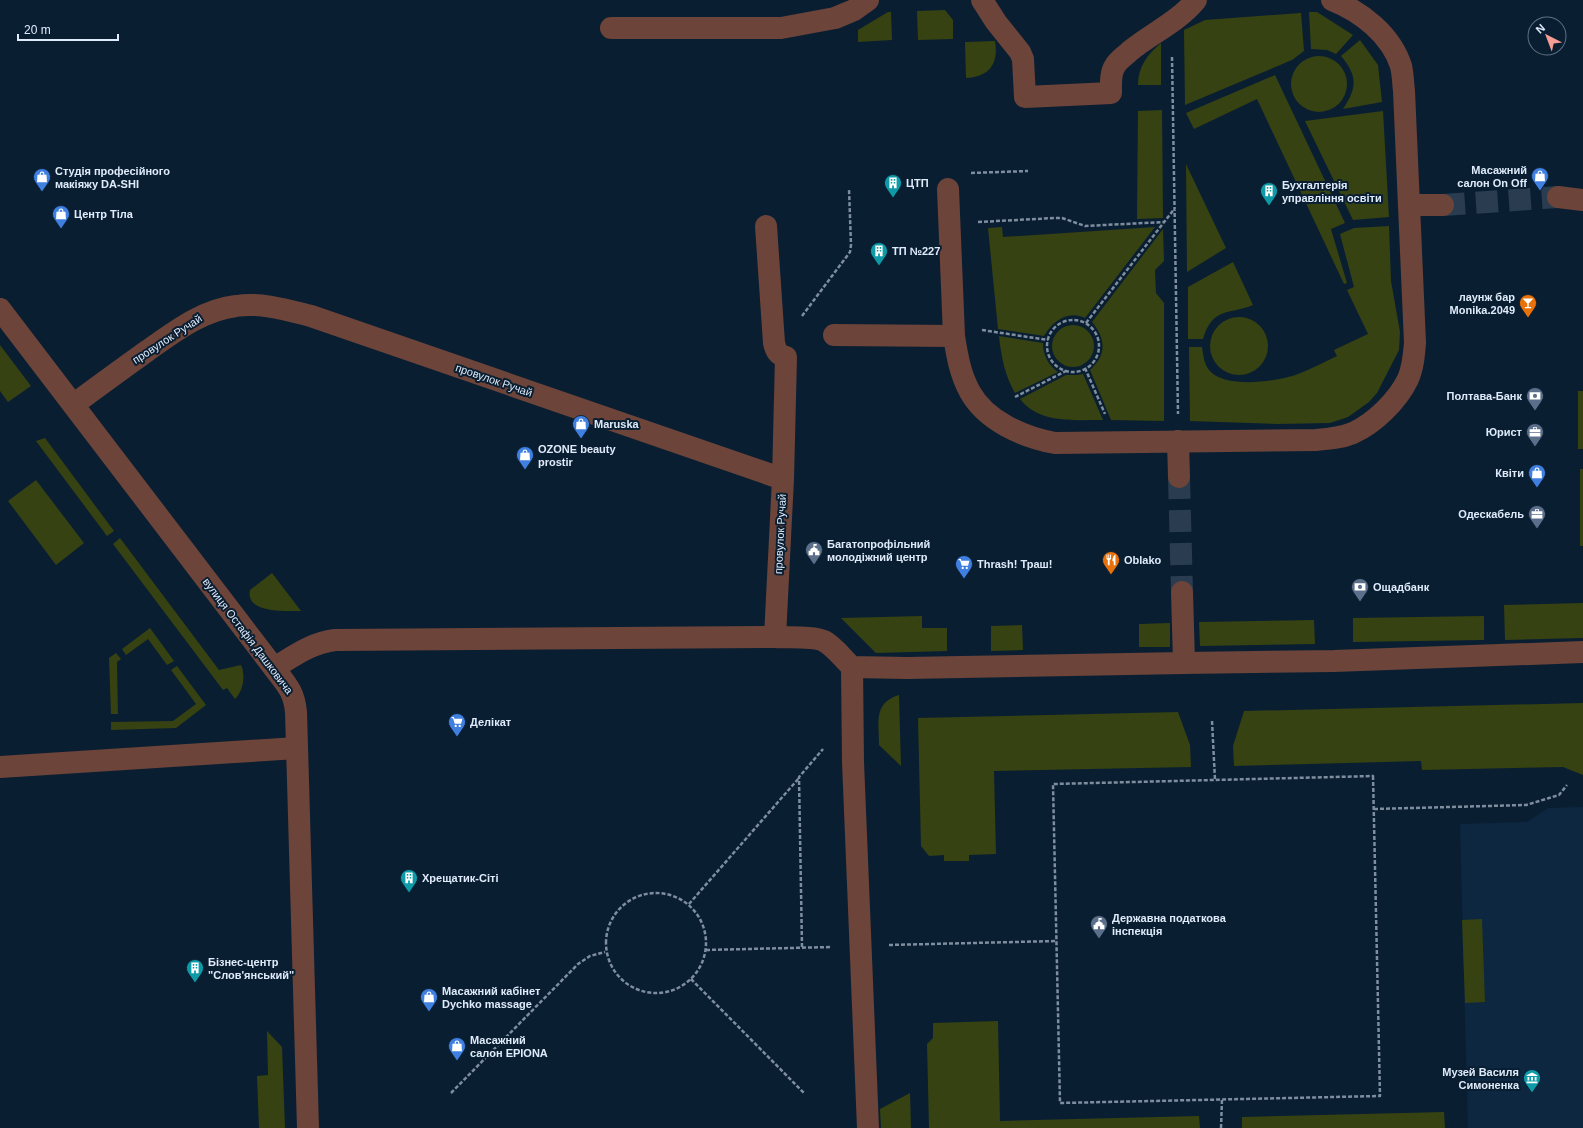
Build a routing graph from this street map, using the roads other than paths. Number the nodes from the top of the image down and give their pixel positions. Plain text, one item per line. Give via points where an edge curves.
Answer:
1 (868, 0) edge
2 (982, 0) edge
3 (1196, 0) edge
4 (1332, 0) edge
5 (611, 28) dead end
6 (948, 189) road end
7 (1558, 197) tunnel mouth
8 (1583, 200) edge
9 (1409, 205) junction
10 (1443, 205) tunnel mouth
11 (766, 226) dead end
12 (0, 309) edge
13 (954, 331) junction
14 (834, 335) dead end
15 (73, 405) junction
16 (1178, 441) junction
17 (1179, 477) tunnel mouth
18 (783, 479) junction
19 (1182, 592) tunnel mouth
20 (775, 637) junction
21 (1583, 652) edge
22 (1184, 662) junction
23 (852, 667) junction
24 (274, 668) junction
25 (297, 748) junction
26 (0, 768) edge
27 (308, 1128) edge
28 (868, 1128) edge

1 - 5 street via 854,10 835,18 781,28
2 - 3 street via 1020,52 1023,59 1025,97 1111,93 1112,74 1117,63 1143,41 1171,23
4 - 9 street via 1348,6 1376,28 1393,49 1401,67
6 - 13 street
7 - 8 street
9 - 10 street
9 - 16 street via 1415,342 1414,361 1399,395 1371,422 1354,432 1336,438
11 - 18 street via 774,343 777,353 786,357
12 - 15 street, вулиця Остафія Дашковича
13 - 14 street
13 - 16 street via 957,356 970,392 987,412 1010,428 1039,440 1055,443
15 - 18 street, провулок Ручай via 174,332 222,308 249,305 290,310 311,316
15 - 24 street, вулиця Остафія Дашковича
16 - 17 street
18 - 20 street, провулок Ручай
19 - 22 street
20 - 23 street via 824,641
20 - 24 street via 335,640 303,650
21 - 22 street via 1334,662
22 - 23 street
23 - 28 street via 853,762
24 - 25 street, вулиця Остафія Дашковича via 295,699
25 - 26 street
25 - 27 street, вулиця Остафія Дашковича

